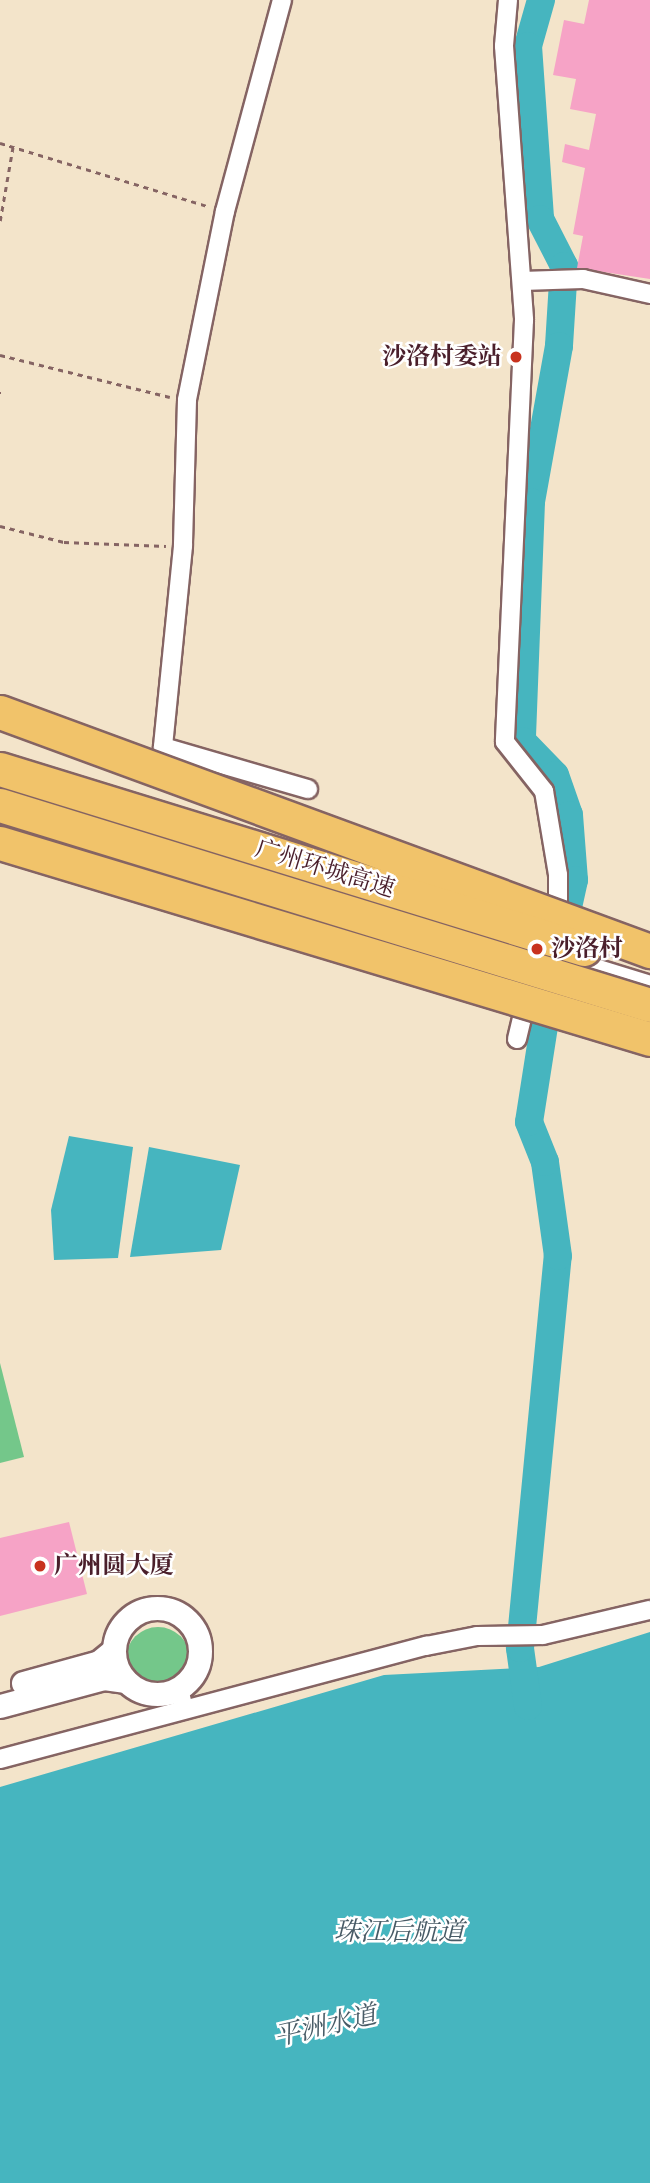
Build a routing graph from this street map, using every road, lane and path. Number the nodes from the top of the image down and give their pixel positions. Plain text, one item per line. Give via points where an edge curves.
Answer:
1 (282, 0) edge
2 (508, 0) edge
3 (0, 143) edge
4 (13, 146) junction
5 (225, 211) junction
6 (0, 221) edge
7 (522, 281) junction
8 (650, 294) edge
9 (0, 355) edge
10 (187, 400) junction
11 (0, 526) edge
12 (183, 546) junction
13 (0, 712) edge
14 (0, 769) edge
15 (0, 787) edge
16 (308, 789) dead end
17 (0, 805) edge
18 (0, 843) edge
19 (650, 951) edge
20 (550, 954) junction
21 (650, 969) edge
22 (650, 985) edge
23 (650, 1005) edge
24 (517, 1039) dead end
25 (650, 1039) edge
26 (650, 1610) edge
27 (114, 1650) junction
28 (125, 1681) junction
29 (0, 1689) edge
30 (181, 1699) junction
31 (0, 1706) edge
32 (0, 1759) edge

1 - 5 street
2 - 7 street via 504,46
3 - 4 path
4 - 5 path
4 - 6 path
5 - 10 street
7 - 8 street via 583,279
7 - 20 street via 505,742 537,775 551,817 560,900
9 - 10 path
10 - 12 street
11 - 12 path via 64,542
12 - 16 street via 163,747
13 - 19 highway, bridge
14 - 21 highway, 广州环城高速, bridge
15 - 20 street
17 - 23 highway, 广州环城高速, bridge
18 - 25 highway, bridge
20 - 22 street
20 - 24 street via 528,994
26 - 30 street via 543,1635 478,1636
27 - 28 street
27 - 29 street via 91,1665
27 - 30 street via 120,1628 142,1610 183,1616 201,1653
28 - 30 street via 151,1694
28 - 31 street via 104,1678
30 - 32 street

